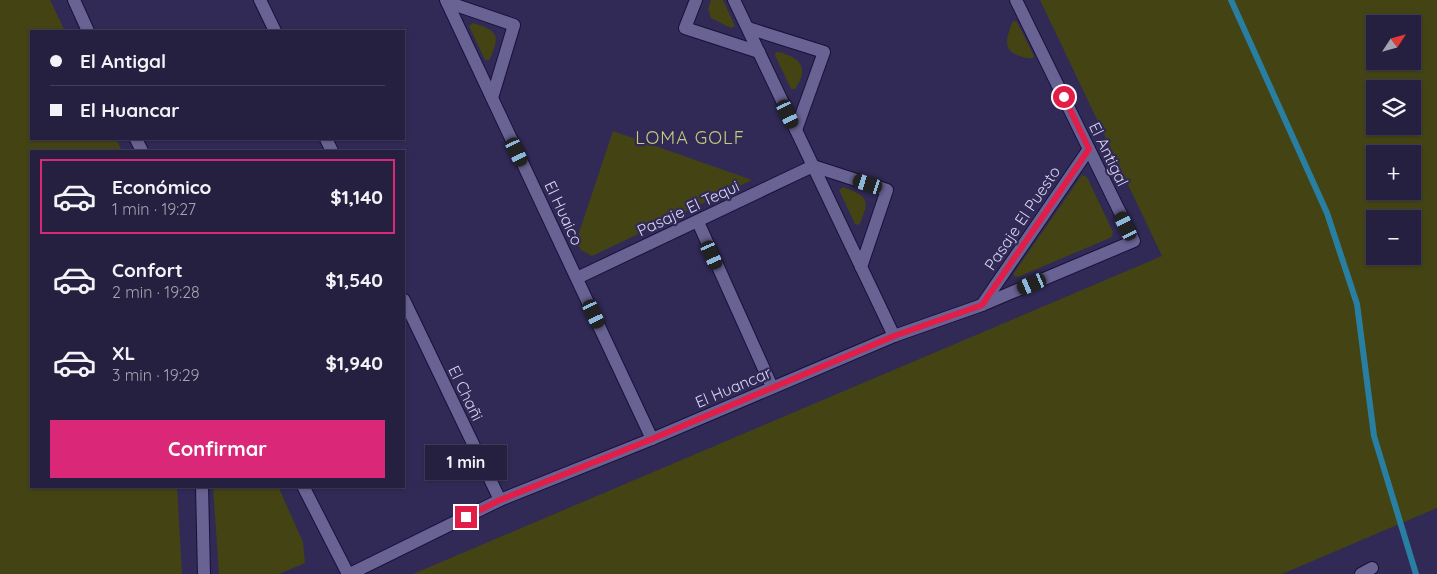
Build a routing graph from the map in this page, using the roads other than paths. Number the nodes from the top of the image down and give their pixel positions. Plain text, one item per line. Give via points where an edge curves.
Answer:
1 (74, 0) edge
2 (260, 0) edge
3 (696, 0) edge
4 (734, 0) edge
5 (1016, 0) edge
6 (446, 1) edge
7 (748, 28) junction
8 (88, 30) edge
9 (274, 30) edge
10 (759, 52) junction
11 (492, 98) junction
12 (796, 130) junction
13 (1089, 149) junction
14 (813, 166) junction
15 (698, 222) junction
16 (1134, 241) joint
17 (861, 267) junction
18 (577, 278) junction
19 (405, 302) edge
20 (982, 305) junction
21 (894, 336) junction
22 (772, 387) junction
23 (652, 439) junction
24 (202, 488) edge
25 (304, 488) edge
26 (500, 500) junction
27 (204, 574) edge
28 (349, 574) edge

1 - 8 street
2 - 9 street
3 - 10 street via 685,28
4 - 7 street
5 - 13 street, El Antigal
6 - 11 street, El Huaico
6 - 11 street via 514,25
7 - 10 street
7 - 12 street via 824,52
10 - 12 street
11 - 18 street, El Huaico
12 - 14 street
13 - 16 street, El Antigal
13 - 20 street, Pasaje El Puesto
14 - 15 street, Pasaje El Tequi
14 - 17 street
14 - 17 street via 887,190
15 - 18 street, Pasaje El Tequi
15 - 22 street
16 - 20 street, El Huancar
17 - 21 street
18 - 23 street, El Huaico
19 - 26 street, El Chañi
20 - 21 street, El Huancar
21 - 22 street, El Huancar
22 - 23 street, El Huancar
23 - 26 street, El Huancar
24 - 27 street
25 - 28 street
26 - 28 street, El Huancar

